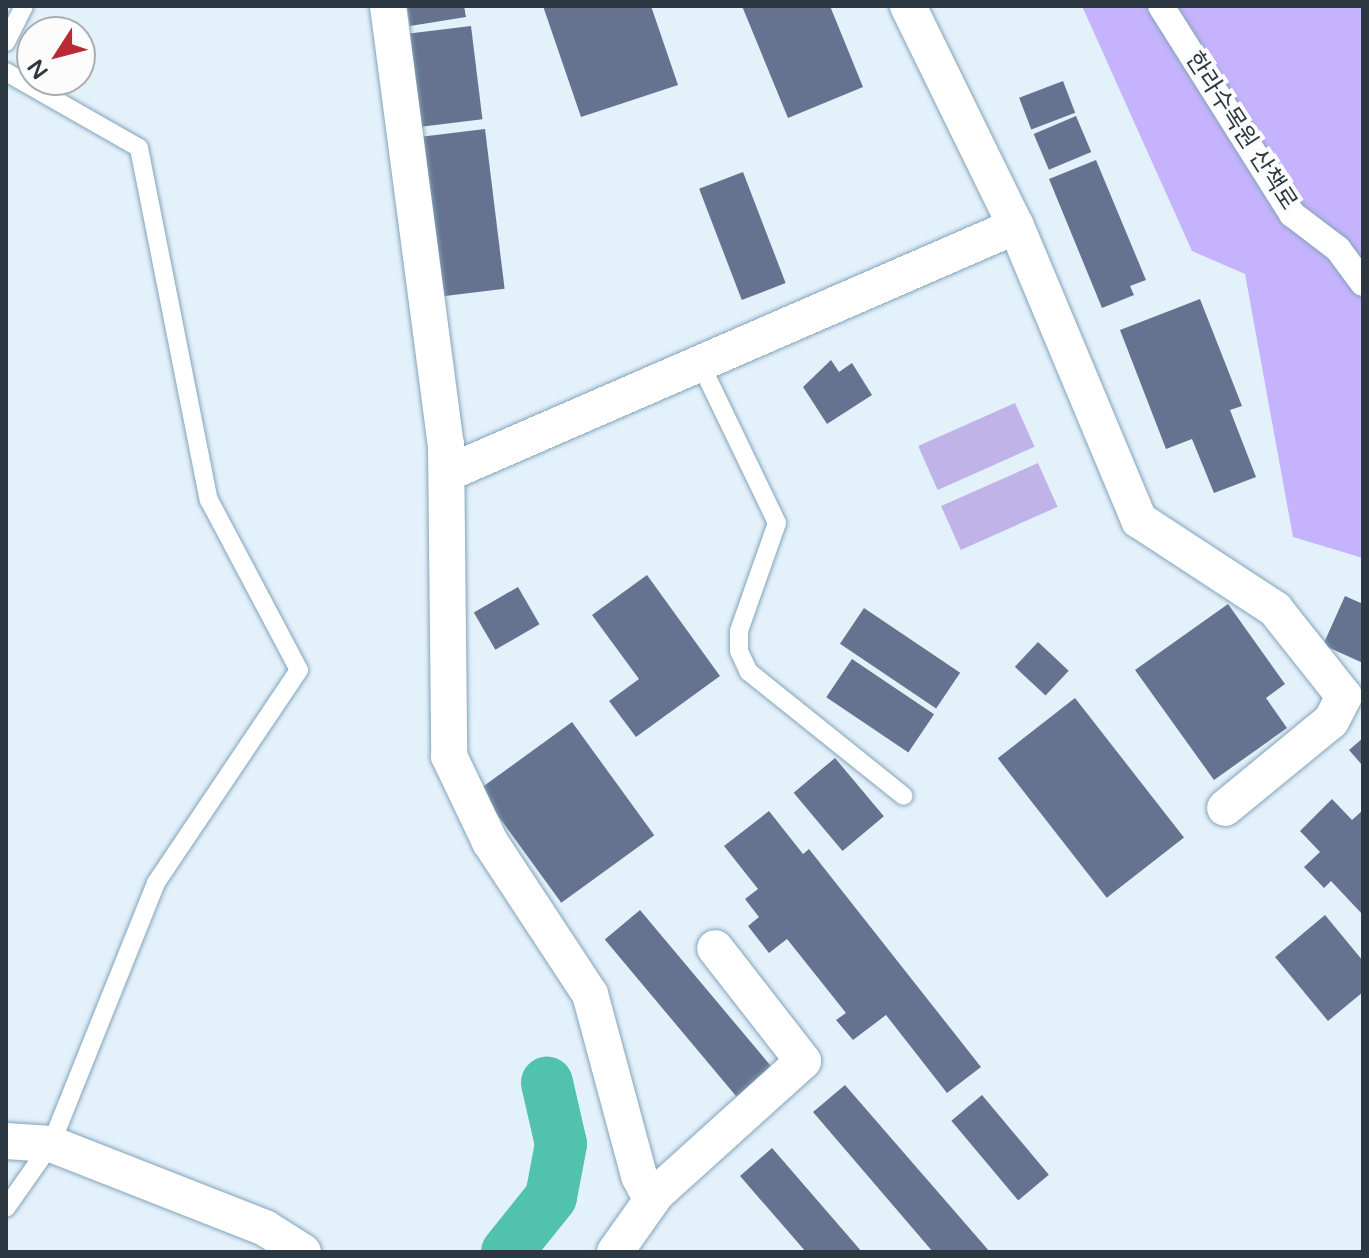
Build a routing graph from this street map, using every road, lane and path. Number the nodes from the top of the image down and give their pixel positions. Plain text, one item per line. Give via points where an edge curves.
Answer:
1 (24, 6) edge
2 (388, 6) edge
3 (908, 6) edge
4 (1161, 6) edge
5 (6, 42) edge
6 (6, 72) edge
7 (1016, 226) junction
8 (1363, 283) edge
9 (702, 367) junction
10 (448, 473) junction
11 (904, 796) dead end
12 (1225, 808) dead end
13 (715, 948) dead end
14 (6, 1141) edge
15 (51, 1144) junction
16 (652, 1200) junction
17 (6, 1208) edge
18 (303, 1252) edge
19 (615, 1252) edge

1 - 5 lane
2 - 10 street
3 - 7 street
4 - 8 street, 한라수목원 산책로 via 1292,214 1338,249
6 - 15 lane via 139,148 209,500 299,670 156,883
7 - 9 street
7 - 12 street via 1139,520 1171,547 1248,586 1275,609 1344,696 1331,721
9 - 10 street
9 - 11 lane via 777,523 739,631 739,651 749,672
10 - 16 street via 449,756 490,842 590,994 639,1176
13 - 16 street via 803,1061 799,1071
14 - 15 street
15 - 17 lane
15 - 18 street via 265,1228
16 - 19 street

